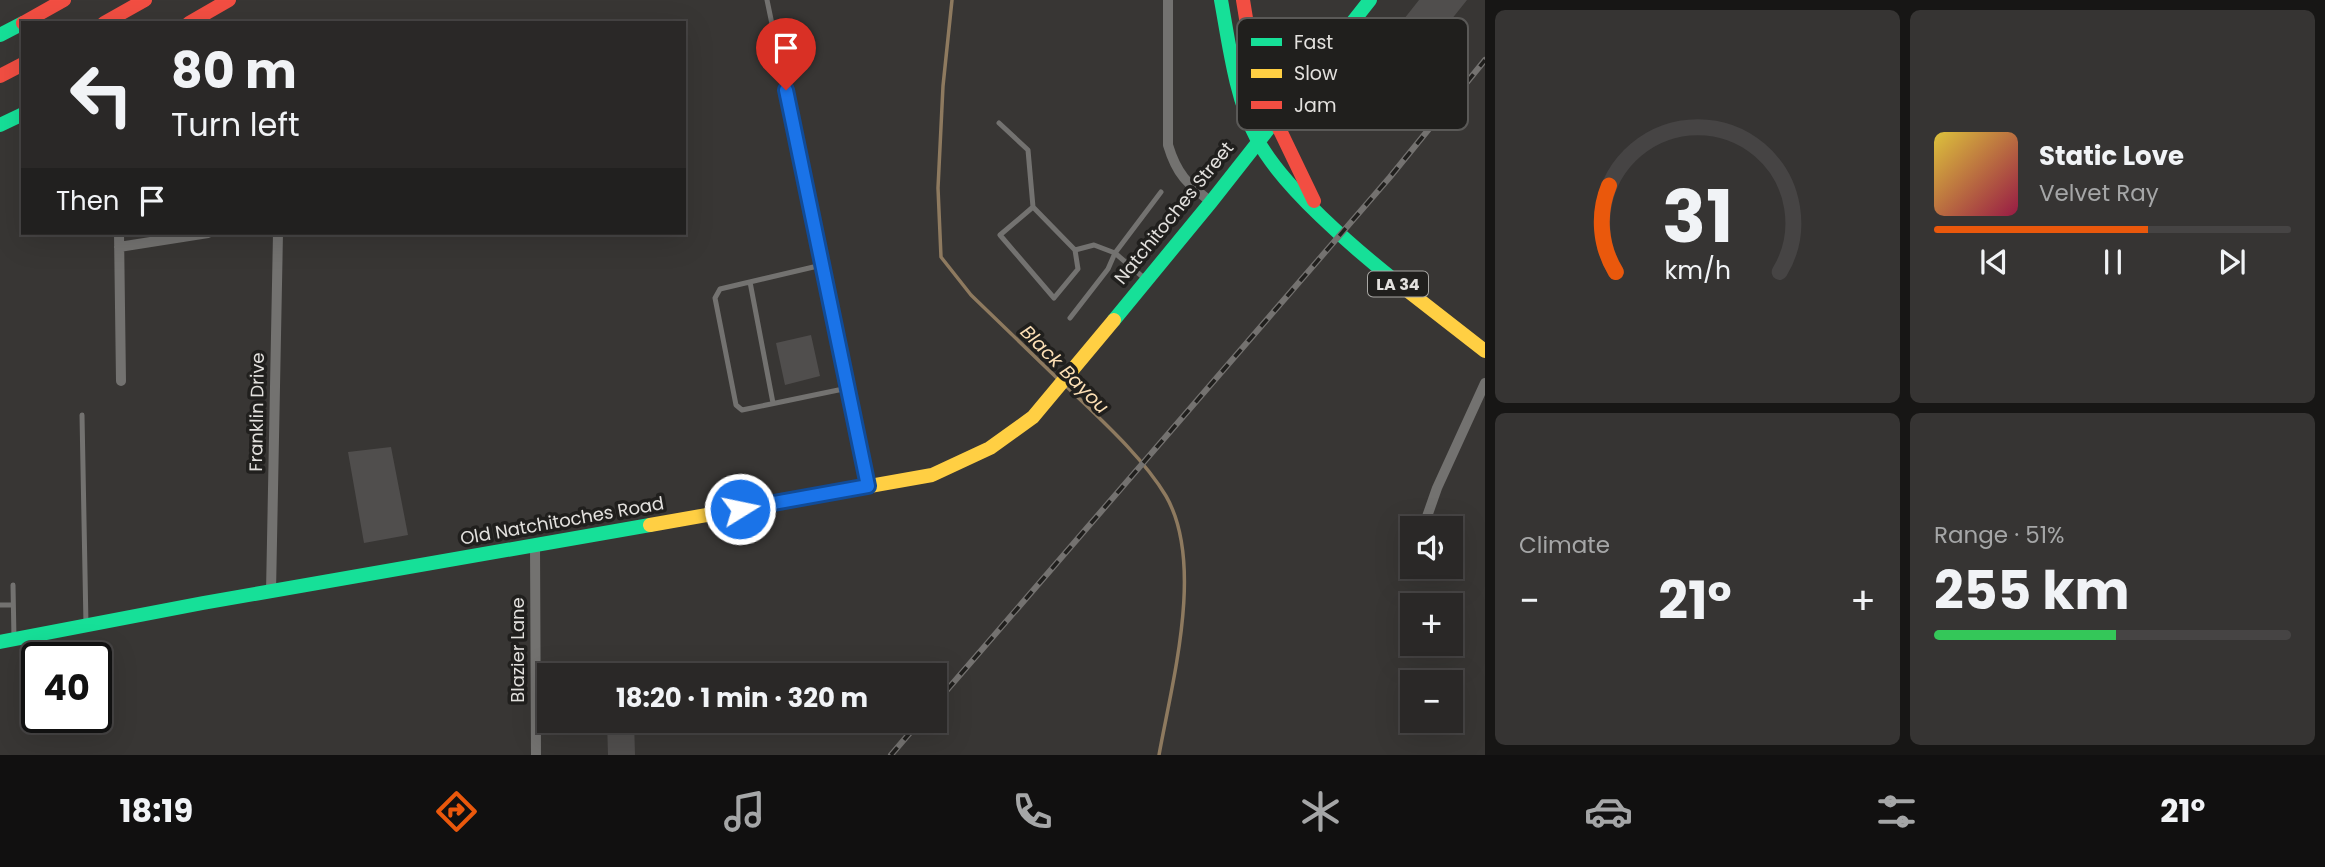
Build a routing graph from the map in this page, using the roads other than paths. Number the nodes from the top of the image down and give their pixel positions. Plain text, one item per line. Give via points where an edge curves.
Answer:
1 (64, 0) edge
2 (145, 0) edge
3 (229, 0) edge
4 (767, 0) edge
5 (1168, 0) edge
6 (1222, 0) edge
7 (1243, 0) edge
8 (1370, 0) edge
9 (1246, 18) edge
10 (1355, 18) edge
11 (27, 21) edge
12 (108, 21) edge
13 (192, 21) edge
14 (21, 24) edge
15 (0, 35) edge
16 (21, 65) edge
17 (0, 76) edge
18 (1237, 78) edge
19 (21, 115) edge
20 (999, 123) dead end
21 (0, 125) edge
22 (1254, 130) edge
23 (1265, 130) edge
24 (1278, 130) edge
25 (1257, 140) junction
26 (1161, 192) dead end
27 (1211, 202) junction
28 (1033, 206) junction
29 (1318, 209) junction
30 (119, 235) edge
31 (195, 235) edge
32 (278, 235) edge
33 (119, 247) junction
34 (1075, 250) junction
35 (1115, 253) junction
36 (822, 265) junction
37 (1147, 280) junction
38 (750, 282) junction
39 (1070, 318) dead end
40 (1485, 351) edge
41 (1087, 352) joint
42 (121, 381) dead end
43 (1485, 383) edge
44 (848, 388) junction
45 (773, 403) junction
46 (82, 415) dead end
47 (868, 486) junction
48 (1427, 516) edge
49 (535, 545) junction
50 (13, 585) dead end
51 (271, 592) junction
52 (0, 605) edge
53 (13, 605) junction
54 (86, 628) junction
55 (7, 641) edge
56 (536, 755) edge

1 - 11 main road
2 - 12 main road
3 - 13 main road
4 - 36 lane
5 - 27 street via 1168,145 1182,179
6 - 18 main road, LA 34
7 - 9 main road, LA 34
8 - 10 main road, Natchitoches Street
14 - 15 main road
16 - 17 main road
19 - 21 main road
20 - 28 lane via 1028,150
22 - 25 main road, LA 34
23 - 25 main road, Natchitoches Street
24 - 29 main road, LA 34
25 - 27 main road, Natchitoches Street
25 - 29 main road, LA 34 via 1286,179
26 - 35 lane
27 - 37 main road, Natchitoches Street
28 - 34 lane
28 - 34 lane via 1000,235 1054,298 1078,269
29 - 40 main road, LA 34 via 1362,255
30 - 33 street
31 - 33 street
32 - 51 street, Franklin Drive
33 - 42 street
34 - 35 lane via 1094,244
35 - 37 lane
35 - 39 lane
36 - 38 lane
36 - 44 lane
37 - 41 main road, Natchitoches Street
38 - 45 lane
38 - 45 lane via 720,289 715,298 736,405 741,410
41 - 47 main road, Old Natchitoches Road via 1033,417 990,448 932,475
43 - 48 street
44 - 45 lane
44 - 47 lane
46 - 54 lane
47 - 49 main road, Old Natchitoches Road
49 - 51 main road, Old Natchitoches Road
49 - 56 street, Blazier Lane
50 - 53 lane
51 - 54 main road, Old Natchitoches Road
52 - 53 lane
53 - 55 lane
54 - 55 main road, Old Natchitoches Road

